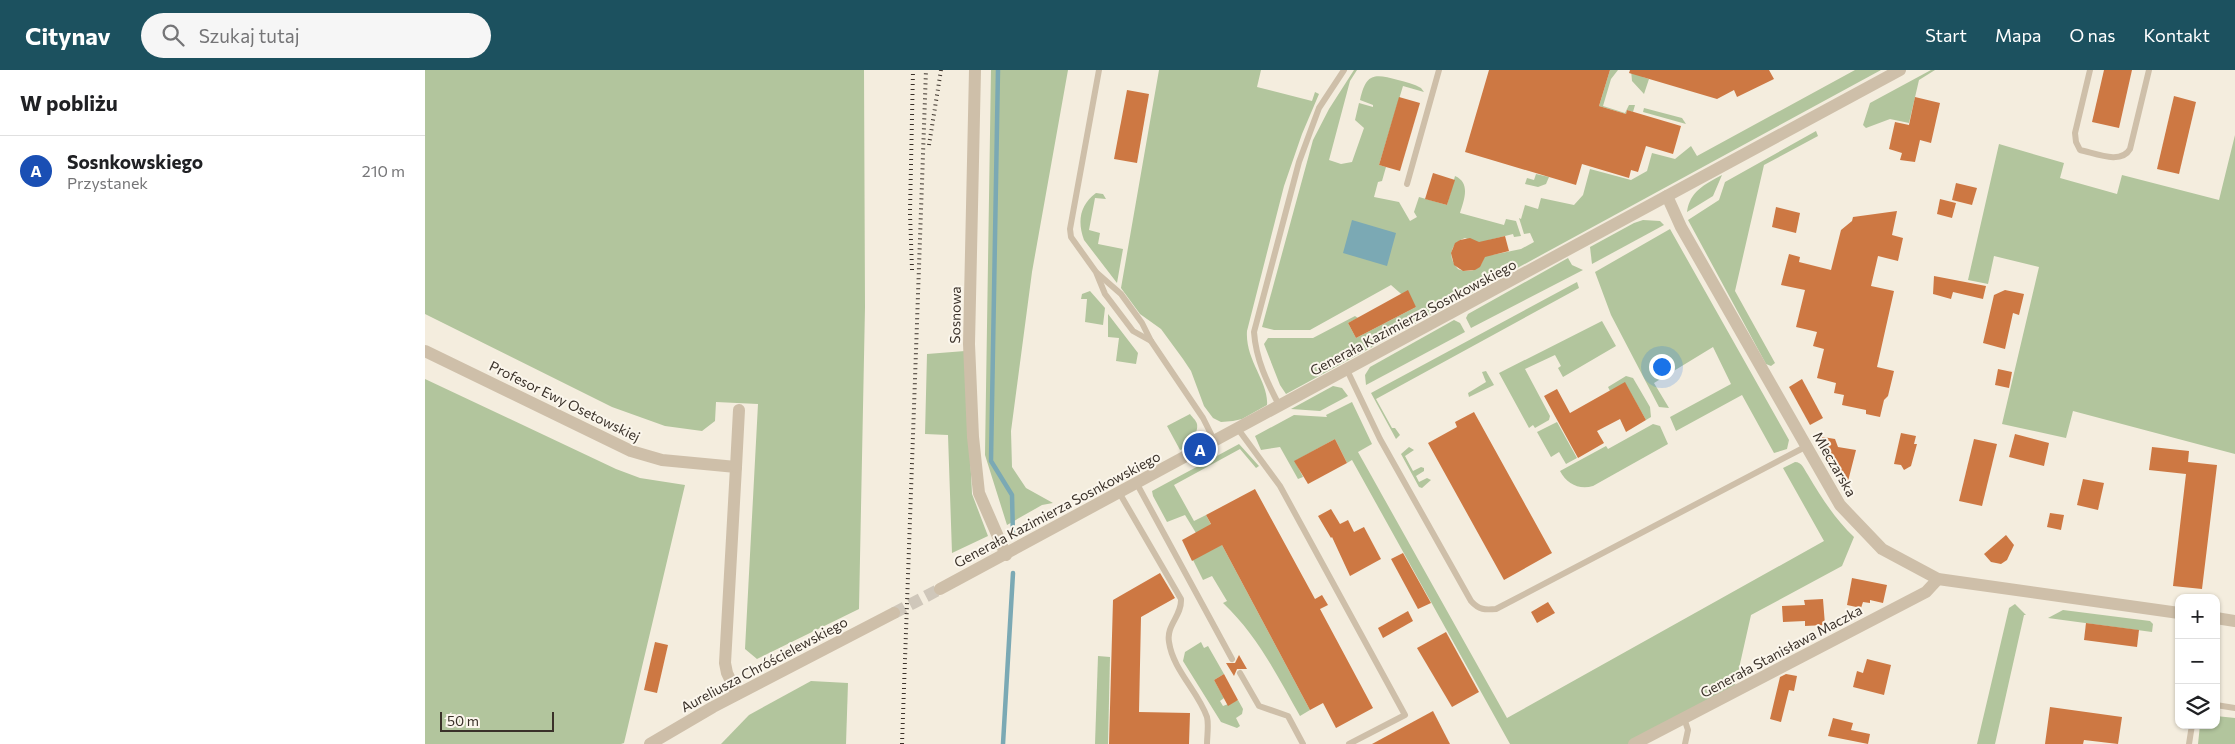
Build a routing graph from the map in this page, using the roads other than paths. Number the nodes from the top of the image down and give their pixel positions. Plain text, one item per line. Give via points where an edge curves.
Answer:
1 (975, 70) edge
2 (1099, 70) edge
3 (1344, 70) edge
4 (1439, 70) edge
5 (1900, 70) edge
6 (2090, 70) edge
7 (2149, 70) edge
8 (1407, 184) dead end
9 (1667, 196) junction
10 (1096, 272) junction
11 (1151, 341) junction
12 (425, 351) edge
13 (1347, 370) junction
14 (1279, 407) junction
15 (739, 410) dead end
16 (1238, 429) junction
17 (1215, 442) junction
18 (1807, 446) junction
19 (736, 467) junction
20 (1137, 484) junction
21 (1120, 494) junction
22 (1006, 555) junction
23 (1938, 579) junction
24 (940, 589) tunnel mouth
25 (2175, 612) edge
26 (894, 613) tunnel mouth
27 (2220, 619) edge
28 (2235, 621) edge
29 (1232, 659) dead end
30 (1240, 673) dead end
31 (737, 694) junction
32 (2220, 706) edge
33 (2235, 708) edge
34 (1684, 718) junction
35 (2191, 729) edge
36 (650, 744) edge
37 (1207, 744) edge
38 (1303, 744) edge
39 (1349, 744) edge
40 (1634, 744) edge
41 (1685, 744) edge
42 (2189, 744) edge

1 - 22 street, Sosnowa via 969,344 973,437 979,493
2 - 10 lane via 1070,229 1076,245
3 - 14 lane via 1319,108 1299,162 1254,332 1260,368
4 - 8 lane
5 - 9 street, Generała Kazimierza Sosnkowskiego
6 - 7 lane via 2075,133 2076,142 2080,150 2119,158 2130,149
9 - 13 street, Generała Kazimierza Sosnkowskiego
9 - 18 street, Mleczarska via 1681,227
10 - 11 lane via 1121,294 1143,323
10 - 11 lane via 1105,294 1133,331
11 - 17 lane via 1203,418
12 - 19 street, Profesor Ewy Osetowskiej via 631,451 662,460
13 - 14 street, Generała Kazimierza Sosnkowskiego
13 - 18 lane via 1380,439 1471,601 1476,607 1486,610 1496,609
14 - 16 street, Generała Kazimierza Sosnkowskiego
15 - 19 street
16 - 17 street, Generała Kazimierza Sosnkowskiego
16 - 39 lane via 1280,486 1405,715
17 - 20 street, Generała Kazimierza Sosnkowskiego
18 - 23 street, Mleczarska via 1840,506 1882,549
19 - 31 street via 725,664
20 - 21 street, Generała Kazimierza Sosnkowskiego
20 - 29 lane
21 - 22 street, Generała Kazimierza Sosnkowskiego
21 - 37 lane via 1181,599 1182,607 1168,629 1169,642 1178,666 1207,718
22 - 24 street, Generała Kazimierza Sosnkowskiego
23 - 25 street, Mleczarska
23 - 34 street, Generała Stanisława Maczka via 1926,592
26 - 31 street, Aureliusza Chróścielewskiego
27 - 28 street
30 - 38 lane via 1259,706 1287,716
31 - 36 street, Aureliusza Chróścielewskiego
32 - 33 lane
34 - 40 street, Generała Stanisława Maczka
34 - 41 lane via 1688,730
35 - 42 lane

